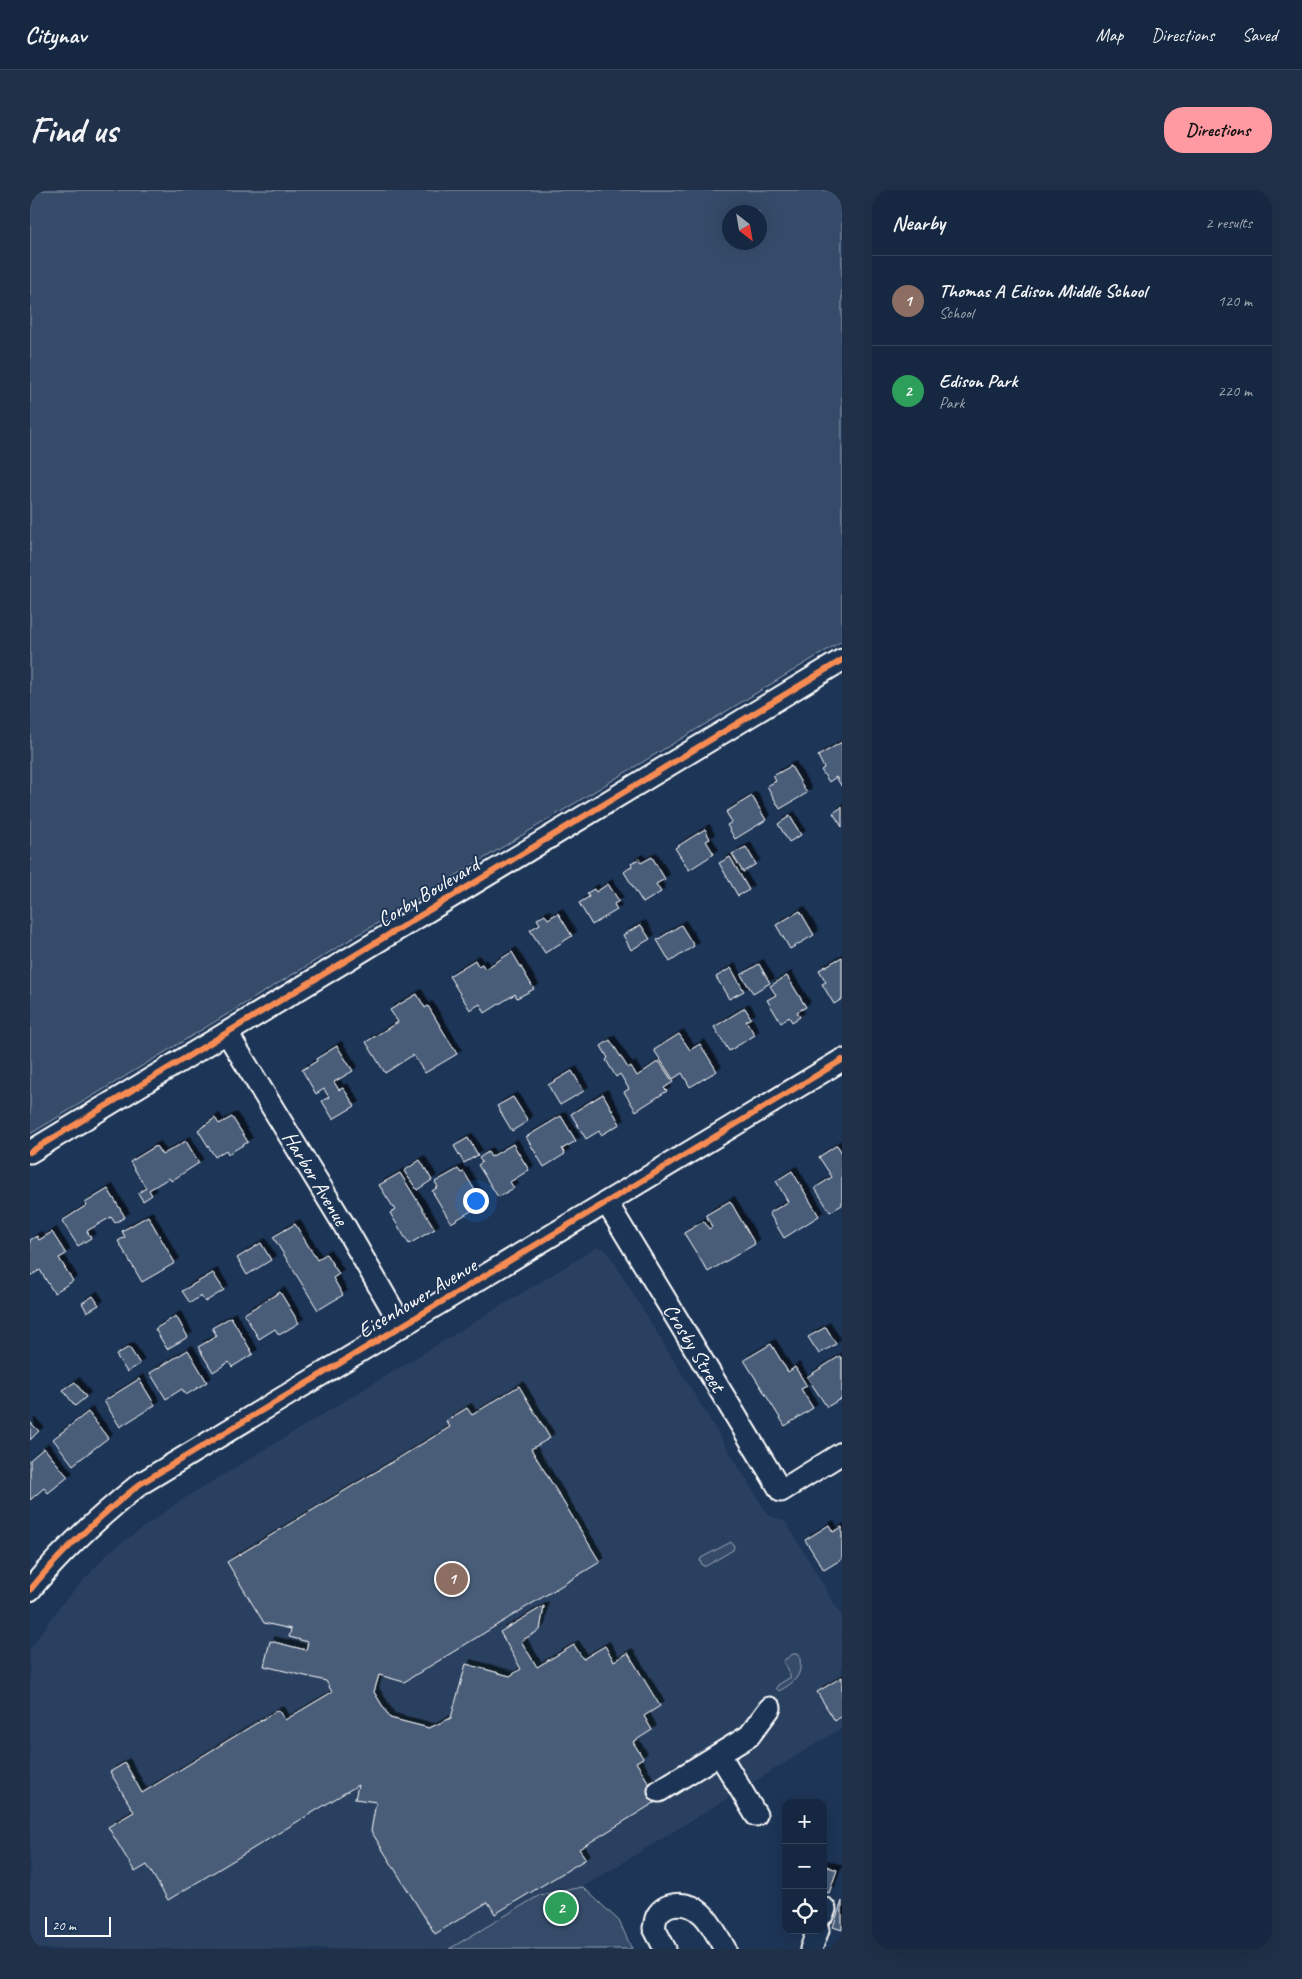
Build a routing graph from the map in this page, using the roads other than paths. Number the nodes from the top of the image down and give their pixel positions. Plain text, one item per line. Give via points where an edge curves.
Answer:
1 (842, 660) edge
2 (227, 1033) junction
3 (842, 1060) edge
4 (30, 1152) edge
5 (607, 1203) junction
6 (402, 1326) junction
7 (842, 1453) edge
8 (30, 1590) edge
9 (770, 1708) dead end
10 (720, 1755) junction
11 (659, 1791) dead end
12 (756, 1815) dead end
13 (817, 1934) edge
14 (665, 1949) edge
15 (725, 1949) edge
16 (811, 1949) edge

1 - 2 street, Corby Boulevard
2 - 4 street, Corby Boulevard
2 - 6 street, Harbor Avenue
3 - 5 street, Eisenhower Avenue
5 - 6 street, Eisenhower Avenue
5 - 7 street, Crosby Street via 781,1491
6 - 8 street, Eisenhower Avenue via 140,1484 104,1513 46,1569
9 - 10 street via 749,1736
10 - 11 street
10 - 12 street
13 - 16 street
14 - 15 street via 654,1928 656,1916 668,1907 680,1904 702,1914

